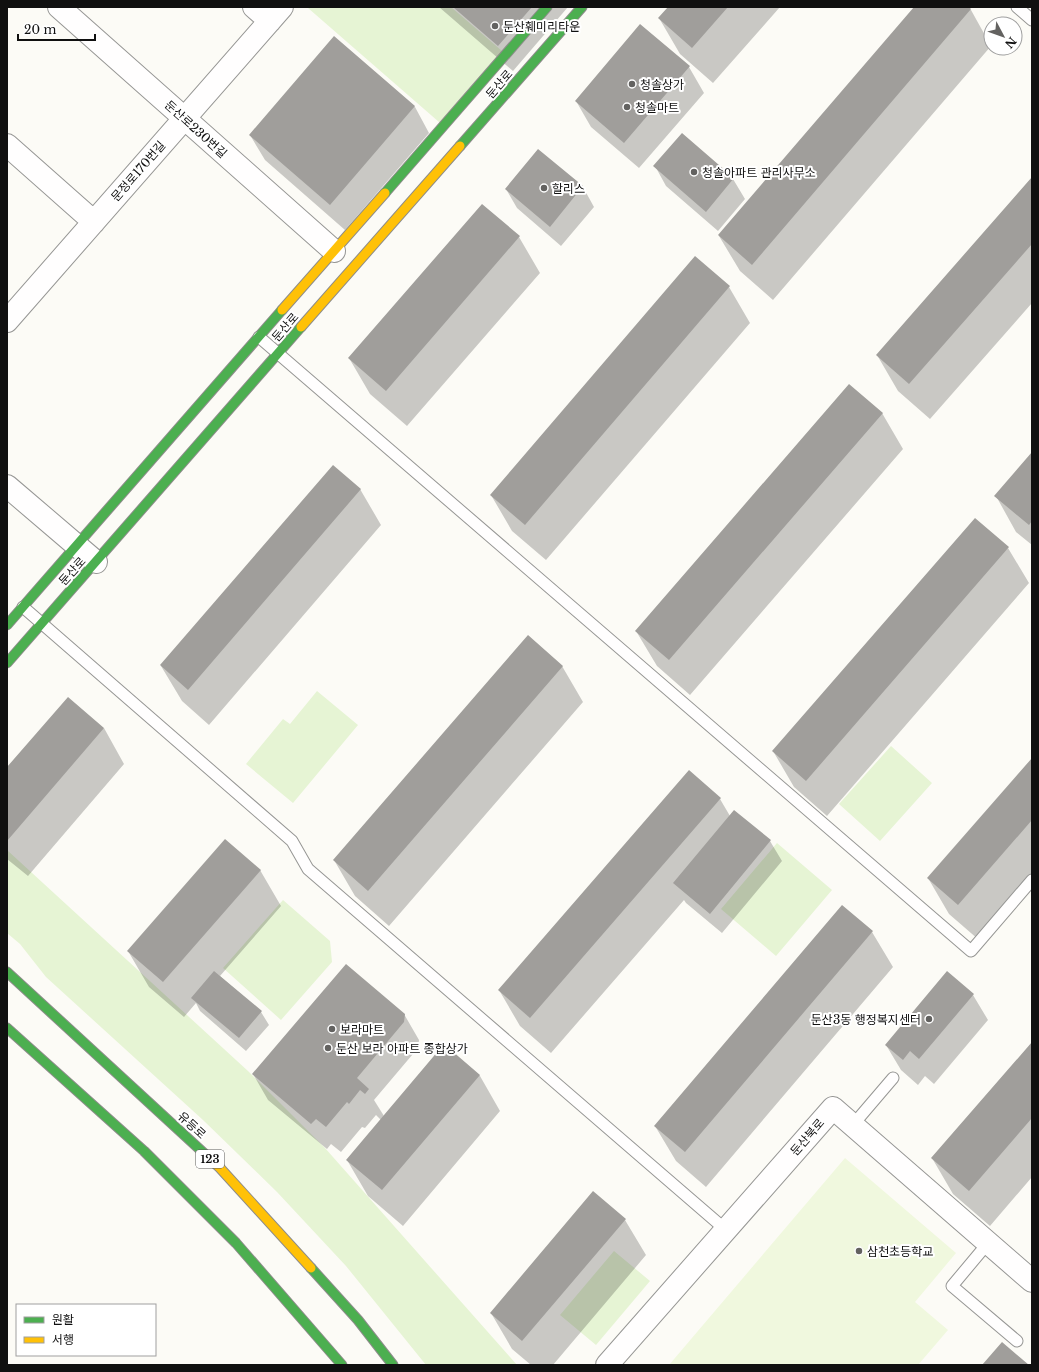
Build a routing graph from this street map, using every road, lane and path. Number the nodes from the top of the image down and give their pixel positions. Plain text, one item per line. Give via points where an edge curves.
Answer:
1 (59, 7) edge
2 (547, 7) edge
3 (582, 7) edge
4 (1017, 7) edge
5 (269, 12) edge
6 (1032, 20) edge
7 (184, 118) junction
8 (7, 145) edge
9 (94, 222) junction
10 (334, 251) junction
11 (8, 318) edge
12 (259, 337) junction
13 (278, 354) junction
14 (7, 486) edge
15 (77, 545) junction
16 (96, 562) junction
17 (24, 606) junction
18 (42, 623) junction
19 (7, 625) edge
20 (7, 663) edge
21 (1032, 880) edge
22 (7, 972) edge
23 (7, 1028) edge
24 (893, 1078) dead end
25 (852, 1126) junction
26 (726, 1230) junction
27 (988, 1243) junction
28 (1032, 1281) edge
29 (1017, 1341) dead end
30 (342, 1365) edge
31 (393, 1365) edge
32 (606, 1365) edge

1 - 7 street, 둔산로230번길
2 - 10 main road, 둔산로
3 - 13 main road, 둔산로
4 - 6 lane
5 - 7 street, 문정로170번길
7 - 9 street, 문정로170번길
7 - 10 street, 둔산로230번길
8 - 9 street
9 - 11 street, 문정로170번길
10 - 12 main road, 둔산로
12 - 13 lane
12 - 15 main road, 둔산로
13 - 16 main road, 둔산로
13 - 21 lane via 970,951
14 - 15 street
15 - 16 street
15 - 17 main road, 둔산로
16 - 18 main road, 둔산로
17 - 18 lane
17 - 19 main road, 둔산로
18 - 20 main road, 둔산로
18 - 26 lane via 292,841 308,869
22 - 31 main road, 유등로 / 123 via 220,1168 358,1320
23 - 30 main road via 144,1151 236,1243
24 - 25 lane
25 - 26 street, 둔산북로 via 833,1108
25 - 27 street, 둔산북로
26 - 32 street, 둔산북로
27 - 28 street, 둔산북로
27 - 29 lane via 952,1286

